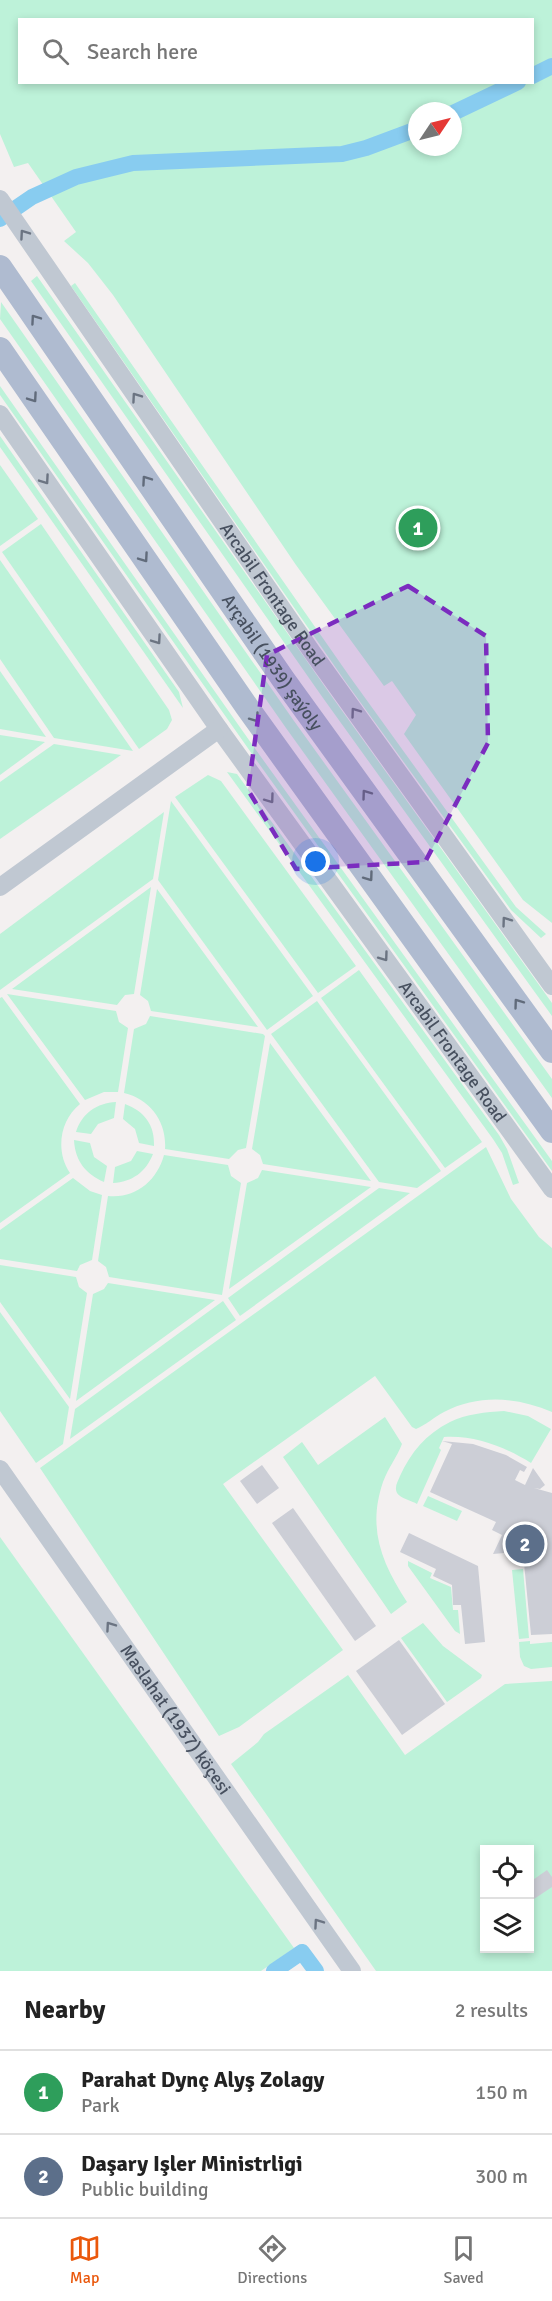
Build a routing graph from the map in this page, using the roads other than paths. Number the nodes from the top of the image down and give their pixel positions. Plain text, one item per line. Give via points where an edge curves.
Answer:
1 (0, 199) edge
2 (0, 267) edge
3 (0, 350) edge
4 (0, 414) edge
5 (219, 729) junction
6 (0, 887) edge
7 (552, 986) edge
8 (552, 1050) edge
9 (552, 1131) edge
10 (552, 1189) edge
11 (0, 1468) edge
12 (352, 1971) edge

7 -> 1 street, Arcabil Frontage Road via 312,652
8 -> 2 main road, Arçabil (1939) şaýoly via 283,680
3 -> 9 main road via 247,707
4 -> 5 street, Arcabil Frontage Road
5 - 6 street
5 -> 10 street, Arcabil Frontage Road
12 -> 11 street, Maslahat (1937) köçesi

